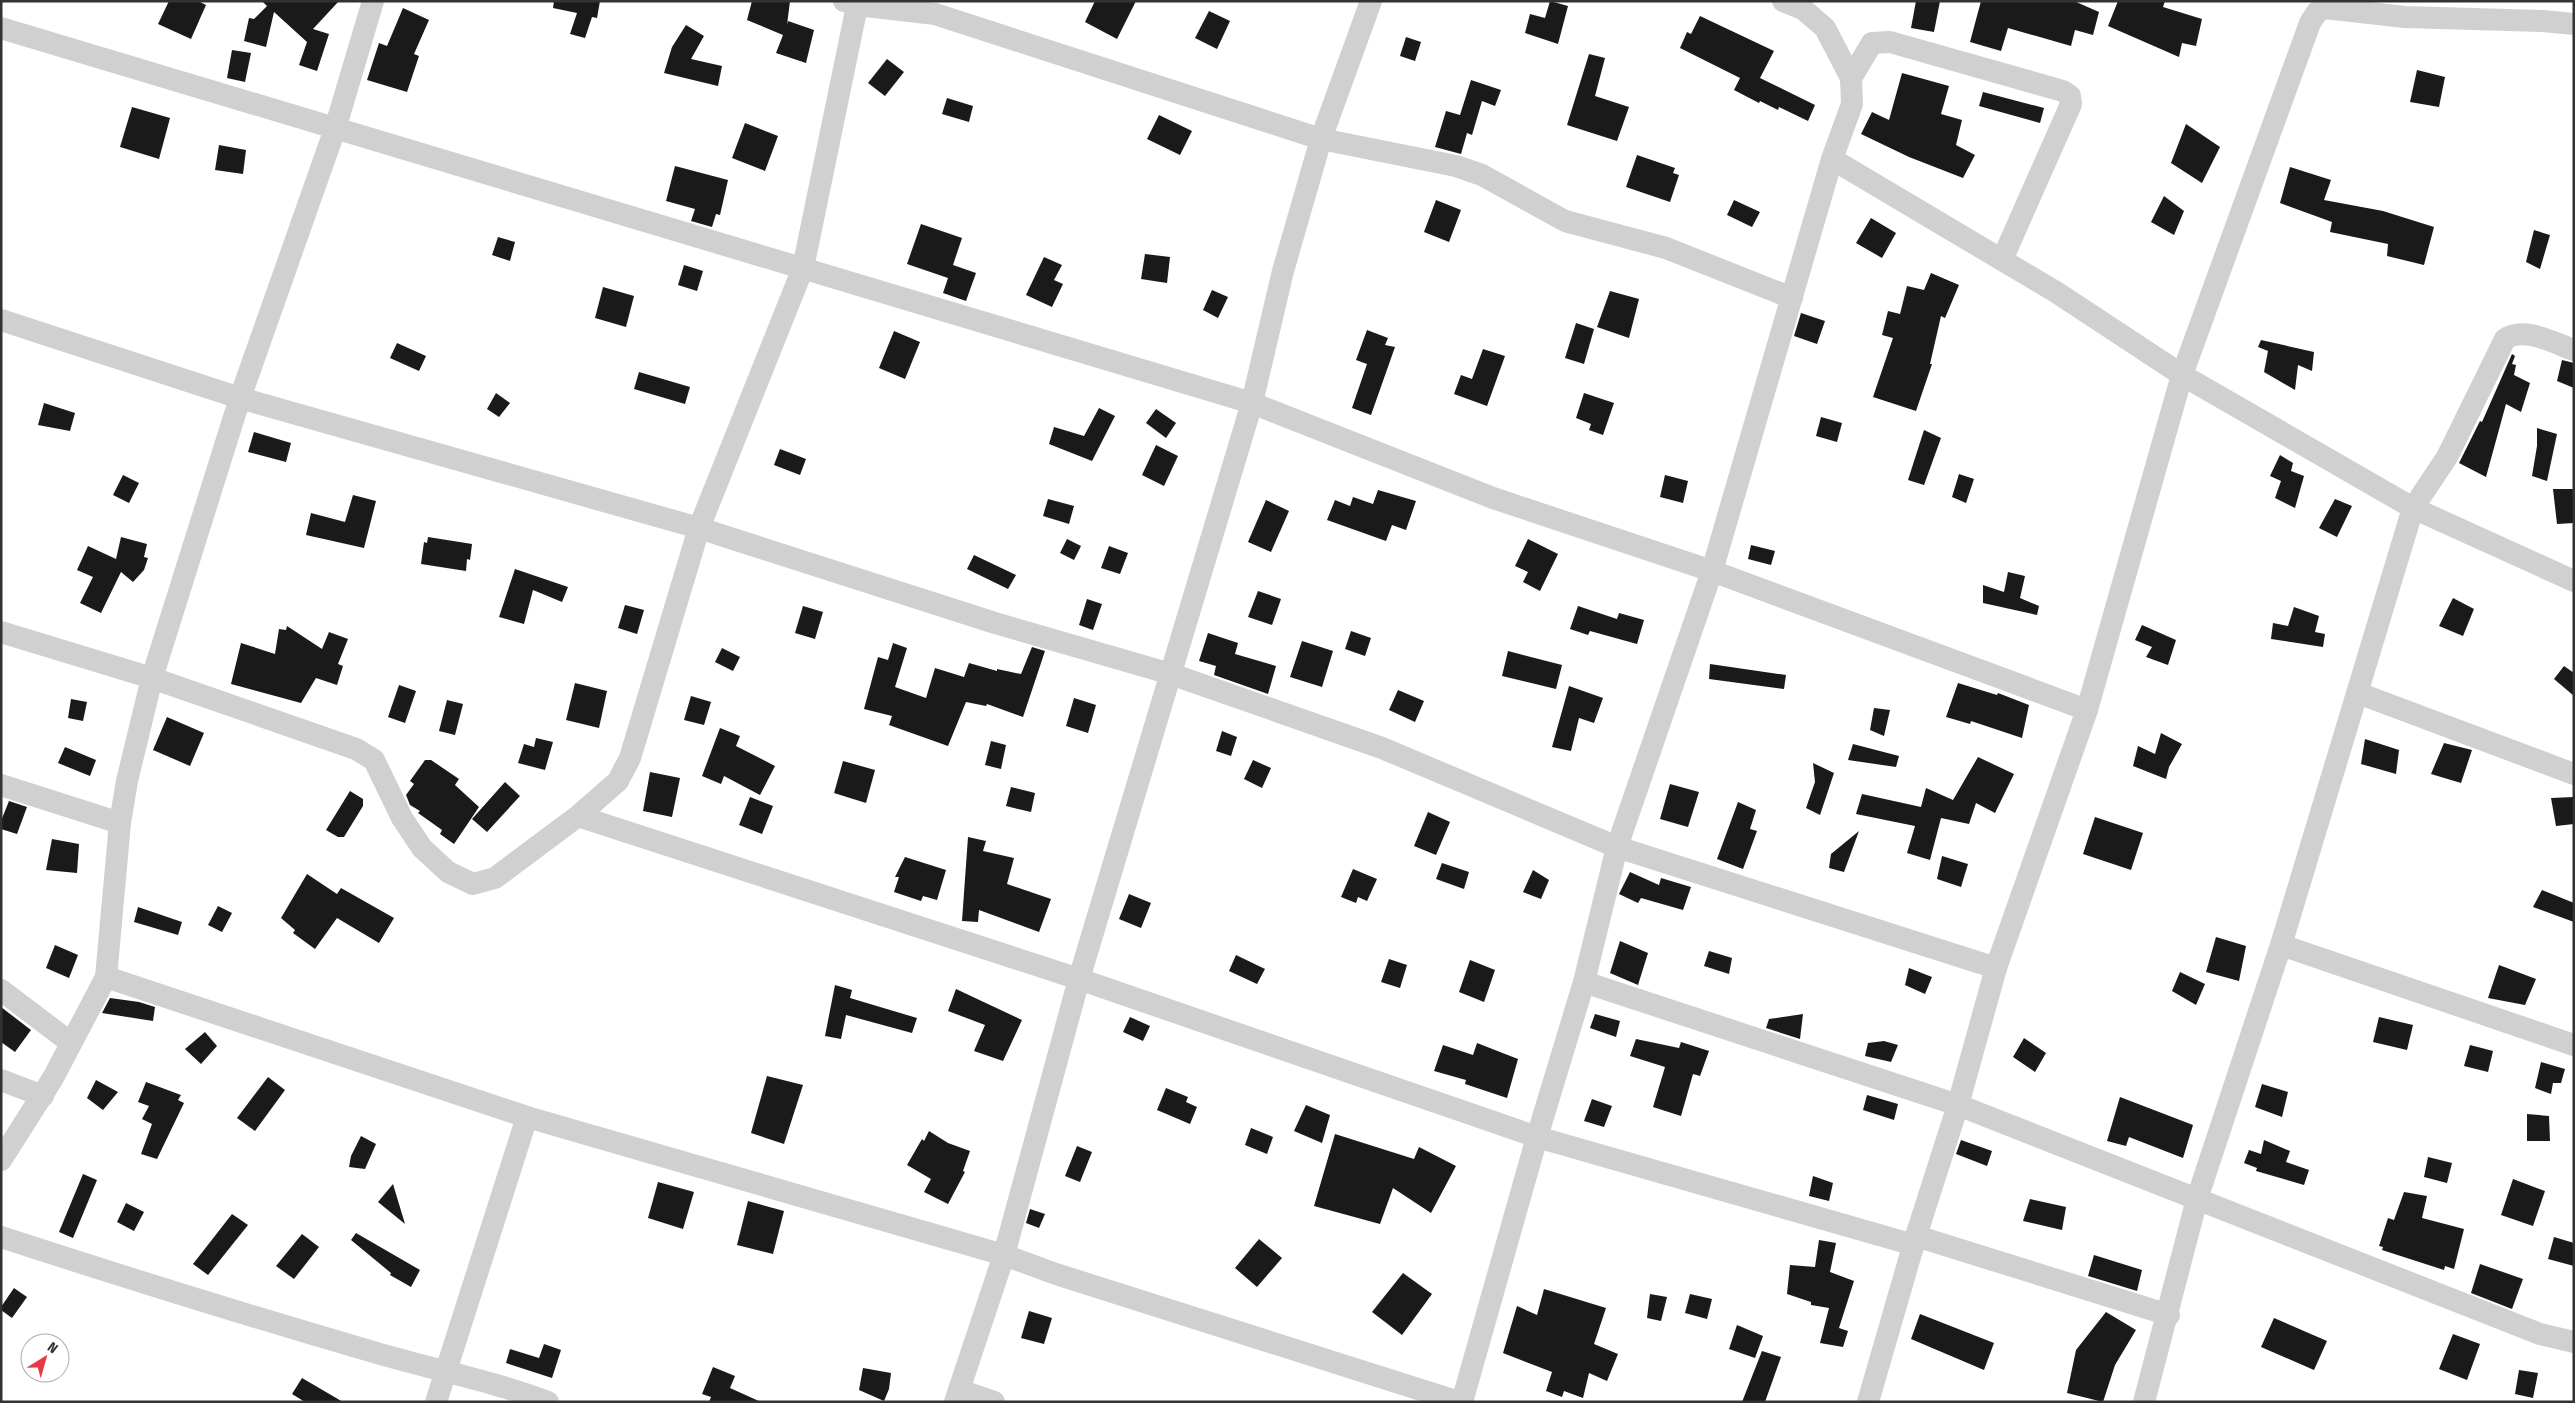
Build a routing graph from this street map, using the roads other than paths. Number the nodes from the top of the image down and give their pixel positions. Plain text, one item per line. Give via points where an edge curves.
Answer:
1 (373, 1) edge
2 (1371, 1) edge
3 (1783, 1) edge
4 (853, 3) edge
5 (2574, 24) edge
6 (1, 28) edge
7 (1851, 78) junction
8 (335, 129) junction
9 (1321, 139) junction
10 (1832, 159) junction
11 (2002, 260) junction
12 (803, 268) junction
13 (1792, 298) junction
14 (1, 320) edge
15 (2574, 350) edge
16 (2182, 376) junction
17 (240, 398) junction
18 (1252, 403) junction
19 (2412, 508) junction
20 (699, 528) junction
21 (1712, 571) junction
22 (2574, 581) edge
23 (1, 632) edge
24 (1171, 674) junction
25 (152, 678) junction
26 (2358, 694) junction
27 (2087, 710) junction
28 (2574, 774) edge
29 (1, 785) edge
30 (578, 816) junction
31 (120, 823) junction
32 (1617, 847) junction
33 (2281, 945) junction
34 (1996, 968) junction
35 (106, 977) junction
36 (1079, 979) junction
37 (1584, 982) junction
38 (1, 990) edge
39 (71, 1043) junction
40 (2574, 1045) edge
41 (1, 1080) edge
42 (43, 1096) junction
43 (1958, 1105) junction
44 (527, 1117) junction
45 (1538, 1137) junction
46 (1, 1160) edge
47 (2197, 1199) junction
48 (1, 1238) edge
49 (1915, 1241) junction
50 (1004, 1255) junction
51 (2169, 1315) junction
52 (2574, 1342) edge
53 (446, 1370) junction
54 (957, 1396) edge
55 (436, 1402) edge
56 (548, 1402) edge
57 (994, 1402) edge
58 (1460, 1402) edge
59 (1868, 1402) edge
60 (2144, 1402) edge

1 - 8 street
2 - 9 street
3 - 7 street via 1803,9 1825,28
4 - 9 street via 934,14
4 - 12 street
5 - 16 street via 2405,17 2326,8 2317,12 2310,23
6 - 8 street
7 - 10 street via 1852,104
7 - 11 street via 1872,42 1890,42 2063,91 2070,96 2071,104
8 - 12 street
8 - 17 street
9 - 13 street via 1456,166 1565,221 1666,248
9 - 18 street via 1282,272
10 - 11 street
10 - 13 street
11 - 16 street
12 - 18 street
12 - 20 street
13 - 21 street
14 - 17 street
15 - 19 street via 2523,333 2513,333 2505,339 2447,457
16 - 19 street
16 - 27 street
17 - 20 street
17 - 25 street
18 - 21 street via 1502,501
18 - 24 street
19 - 22 street
19 - 26 street
20 - 24 street via 986,620
20 - 30 street via 630,758 618,781
21 - 27 street
21 - 32 street
23 - 25 street
24 - 32 street via 1382,748
24 - 36 street
25 - 30 street via 356,749 374,760 402,818 422,848 448,872 474,884 495,878
25 - 31 street
26 - 28 street
26 - 33 street
27 - 34 street
29 - 31 street
30 - 36 street
31 - 35 street
32 - 34 street
32 - 37 street
33 - 40 street
33 - 47 street
34 - 43 street
35 - 39 street
35 - 44 street
36 - 45 street
36 - 50 street
37 - 43 street
37 - 45 street
38 - 39 street
39 - 42 street
41 - 42 street
42 - 46 street
43 - 47 street
43 - 49 street
44 - 50 street
44 - 53 street
45 - 49 street
45 - 58 street
47 - 51 street
47 - 52 street via 2540,1334
48 - 53 street via 191,1298
49 - 51 street
49 - 59 street
50 - 54 street
50 - 58 street
51 - 60 street
53 - 55 street
53 - 56 street via 490,1381
54 - 57 street

